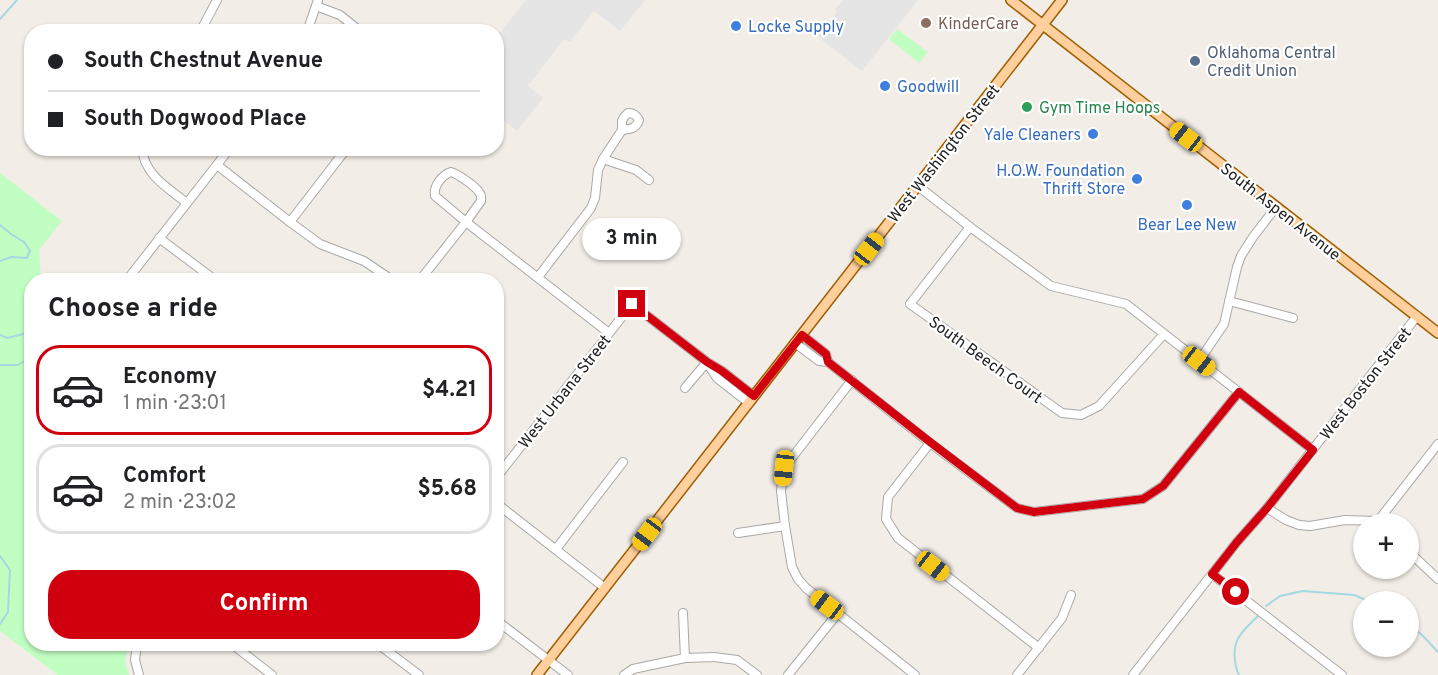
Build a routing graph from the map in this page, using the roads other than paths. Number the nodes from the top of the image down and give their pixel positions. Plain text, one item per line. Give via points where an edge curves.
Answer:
1 (217, 0) edge
2 (1011, 0) edge
3 (1062, 0) edge
4 (317, 3) edge
5 (204, 24) edge
6 (310, 24) edge
7 (351, 24) edge
8 (1043, 25) junction
9 (622, 130) dead end
10 (143, 156) edge
11 (224, 156) edge
12 (341, 156) edge
13 (603, 159) junction
14 (217, 165) junction
15 (649, 180) dead end
16 (918, 186) junction
17 (187, 203) junction
18 (1276, 207) junction
19 (290, 222) junction
20 (466, 222) junction
21 (970, 227) junction
22 (159, 238) junction
23 (132, 273) edge
24 (206, 273) edge
25 (382, 273) edge
26 (426, 273) edge
27 (538, 277) junction
28 (1229, 301) junction
29 (1417, 316) junction
30 (1293, 318) dead end
31 (609, 333) junction
32 (1438, 333) edge
33 (1164, 334) junction
34 (798, 339) junction
35 (1199, 361) junction
36 (707, 362) junction
37 (852, 380) junction
38 (685, 388) dead end
39 (1239, 392) junction
40 (752, 399) junction
41 (930, 442) junction
42 (1438, 444) edge
43 (1313, 450) junction
44 (623, 462) dead end
45 (504, 468) edge
46 (1267, 508) junction
47 (504, 509) edge
48 (1386, 513) edge
49 (1353, 520) edge
50 (785, 526) junction
51 (738, 533) dead end
52 (556, 549) junction
53 (1419, 561) edge
54 (1212, 574) junction
55 (1438, 579) edge
56 (605, 588) junction
57 (1071, 595) dead end
58 (683, 613) dead end
59 (838, 613) junction
60 (504, 626) edge
61 (1039, 648) junction
62 (137, 651) edge
63 (241, 651) edge
64 (387, 651) edge
65 (685, 658) junction
66 (549, 660) junction
67 (905, 672) edge
68 (139, 675) edge
69 (272, 675) edge
70 (419, 675) edge
71 (537, 675) edge
72 (568, 675) edge
73 (624, 675) edge
74 (757, 675) edge
75 (788, 675) edge
76 (915, 675) edge
77 (1017, 675) edge
78 (1133, 675) edge
79 (1342, 675) edge

1 - 5 street
2 - 8 main road, South Aspen Avenue
3 - 8 main road, West Washington Street
4 - 6 street
4 - 7 street
8 - 16 main road, West Washington Street
8 - 18 main road, South Aspen Avenue
9 - 13 street
10 - 17 street via 151,173
11 - 14 street
12 - 19 street
13 - 15 street via 636,170
13 - 27 street via 591,208
14 - 17 street
14 - 19 street
16 - 21 street
16 - 34 main road, West Washington Street
17 - 22 street
18 - 28 street via 1241,256
18 - 29 main road, South Aspen Avenue
19 - 25 street via 320,244 364,261
20 - 20 street via 482,197 451,172 436,185 435,196
20 - 26 street
20 - 27 street
21 - 33 street via 1051,286 1126,304
21 - 33 street, South Beech Court via 910,304 1062,413 1081,415 1099,406
22 - 23 street
22 - 24 street
27 - 31 street
28 - 30 street
28 - 35 street via 1224,324
29 - 32 main road, South Aspen Avenue
29 - 43 street, West Boston Street
31 - 36 street, West Urbana Street via 632,304
31 - 45 street, West Urbana Street
33 - 35 street
34 - 37 street via 819,361 828,362
34 - 40 main road, West Washington Street
35 - 39 street
36 - 38 street
36 - 40 street via 717,378
37 - 41 street
37 - 50 street via 784,468 781,491
39 - 41 street via 1163,486 1143,499 1034,512 1017,508
39 - 43 street
40 - 56 main road, West Washington Street
41 - 61 street via 888,497 886,519 898,538
42 - 48 street
43 - 46 street, West Boston Street
44 - 52 street
46 - 49 street via 1299,525
46 - 54 street, West Boston Street
47 - 52 street
50 - 51 street
50 - 59 street via 798,579
52 - 56 street
53 - 55 street
54 - 78 street, West Boston Street
54 - 79 street
56 - 66 main road, West Washington Street
57 - 61 street via 1062,618
58 - 65 street
59 - 67 street
59 - 75 street
60 - 66 street
61 - 77 street
62 - 68 street
63 - 69 street
64 - 70 street
65 - 73 street via 633,669
65 - 74 street via 737,660
66 - 71 main road, West Washington Street
66 - 72 street
67 - 76 street

